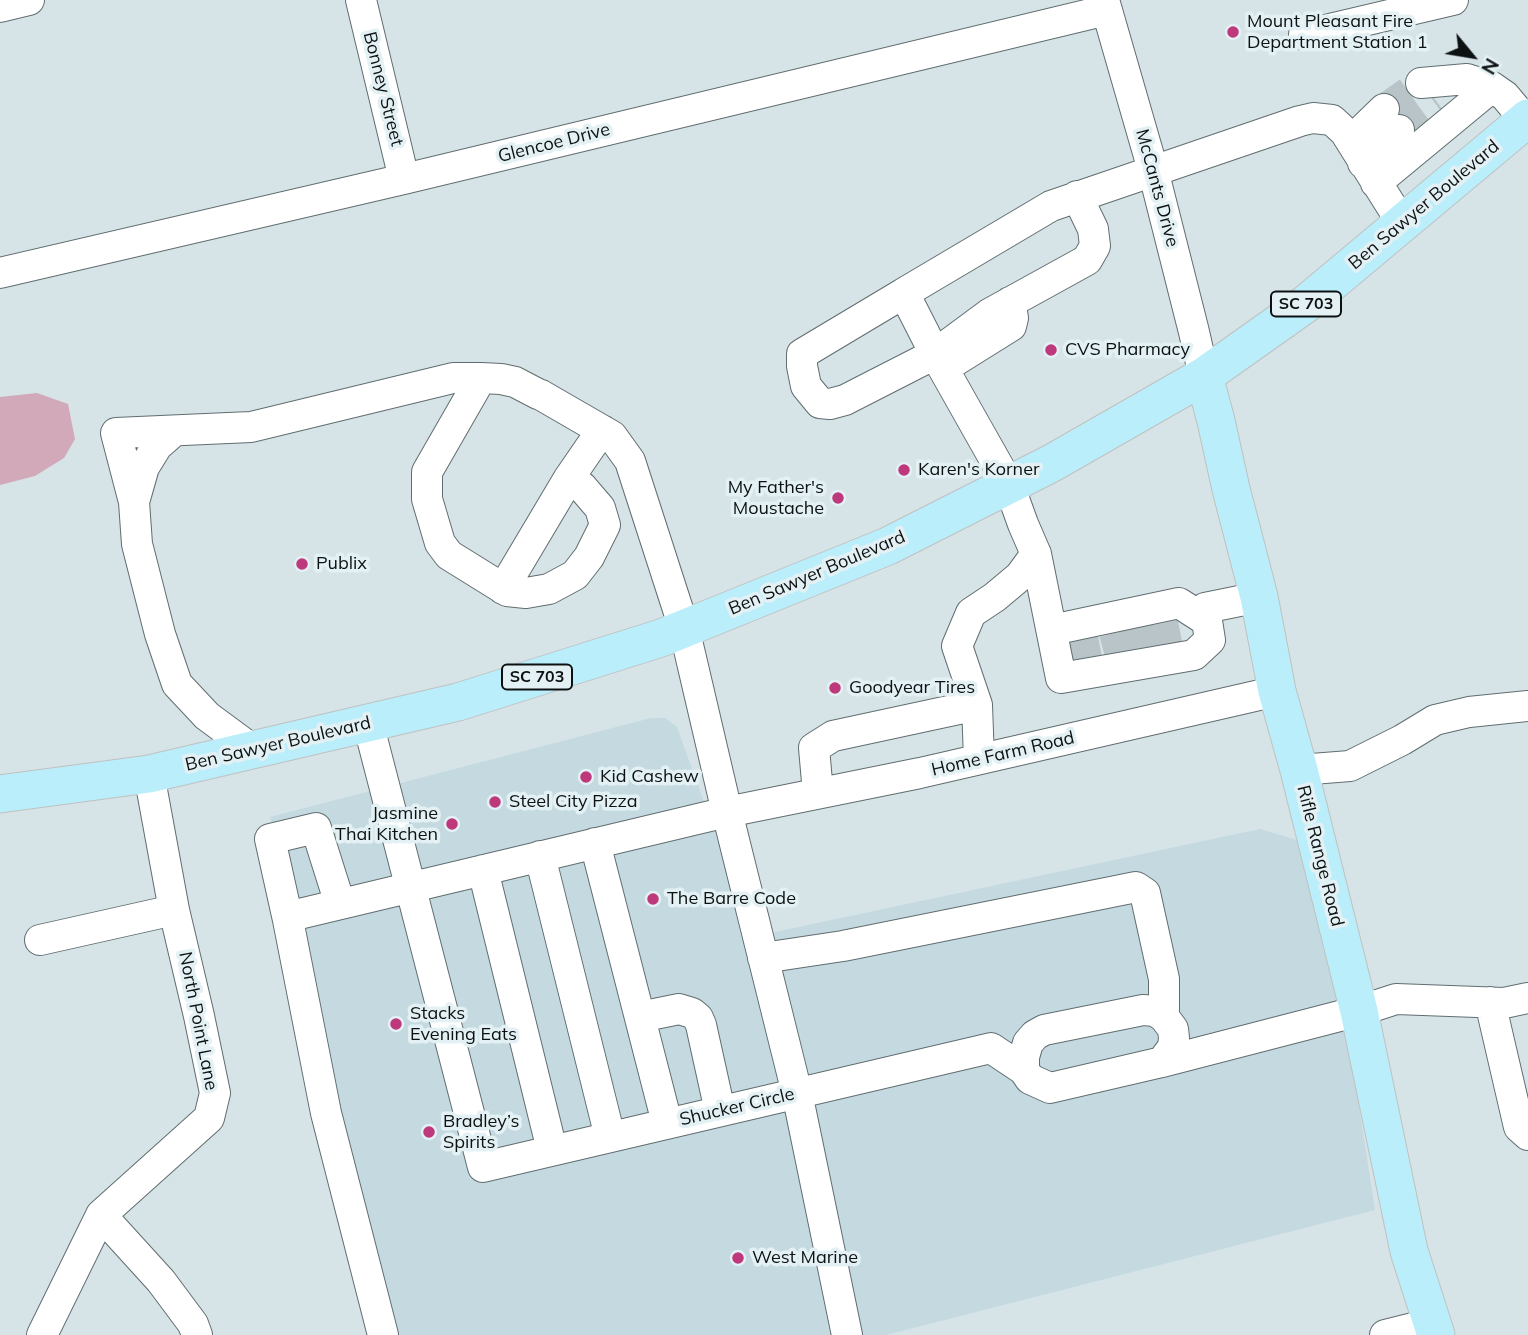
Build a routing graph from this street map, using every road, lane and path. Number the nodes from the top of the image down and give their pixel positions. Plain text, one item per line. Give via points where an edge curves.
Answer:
1 (29, 0) edge
2 (361, 0) edge
3 (1453, 0) edge
4 (1105, 5) edge
5 (0, 7) edge
6 (1304, 35) dead end
7 (1480, 83) junction
8 (1429, 93) tunnel mouth
9 (1527, 119) edge
10 (1392, 120) tunnel mouth
11 (1363, 162) junction
12 (1153, 170) junction
13 (404, 179) junction
14 (1077, 197) junction
15 (1402, 223) junction
16 (0, 273) edge
17 (904, 293) junction
18 (939, 361) junction
19 (1204, 376) junction
20 (481, 378) junction
21 (602, 430) junction
22 (174, 432) junction
23 (569, 478) junction
24 (1009, 485) junction
25 (134, 502) junction
26 (1036, 554) junction
27 (503, 589) junction
28 (1259, 597) junction
29 (1207, 621) junction
30 (684, 628) junction
31 (1141, 639) junction
32 (1078, 646) junction
33 (1278, 691) junction
34 (976, 705) junction
35 (1528, 706) edge
36 (368, 723) junction
37 (253, 750) junction
38 (979, 759) junction
39 (1299, 770) junction
40 (149, 774) junction
41 (818, 793) junction
42 (0, 794) edge
43 (727, 812) junction
44 (595, 843) junction
45 (540, 856) junction
46 (483, 870) junction
47 (411, 887) junction
48 (340, 904) junction
49 (174, 910) junction
50 (288, 920) junction
51 (40, 940) dead end
52 (763, 958) junction
53 (1528, 998) edge
54 (1490, 1002) junction
55 (1359, 1011) junction
56 (639, 1017) junction
57 (1035, 1035) junction
58 (1167, 1039) junction
59 (991, 1048) junction
60 (1024, 1070) junction
61 (797, 1093) junction
62 (720, 1111) junction
63 (667, 1123) junction
64 (1528, 1135) edge
65 (610, 1137) junction
66 (552, 1150) junction
67 (101, 1215) junction
68 (1434, 1329) edge
69 (42, 1335) edge
70 (197, 1335) edge
71 (383, 1335) edge
72 (847, 1335) edge
73 (1385, 1335) edge

1 - 5 street
2 - 13 street, Bonney Street
3 - 6 street
4 - 12 street, McCants Drive
4 - 13 street, Glencoe Drive
7 - 8 street
7 - 9 street via 1505,96
7 - 11 street
9 - 15 main road, Ben Sawyer Boulevard / SC 703
10 - 11 street
11 - 12 street via 1332,120 1313,118
11 - 15 street
12 - 14 street
12 - 19 street, McCants Drive
13 - 16 street, Glencoe Drive
14 - 17 street via 1051,206
14 - 18 street via 1093,229 1095,246 1087,260 1010,302 1011,326
15 - 19 main road, Ben Sawyer Boulevard / SC 703 via 1307,303
17 - 18 street
17 - 18 street via 802,354 806,386 820,403 830,404
18 - 24 street
19 - 24 main road, Ben Sawyer Boulevard / SC 703
19 - 28 main road, Rifle Range Road
20 - 21 street via 515,382
20 - 22 street via 453,378 251,427
20 - 27 street via 427,472 427,499 440,543 449,555
21 - 23 street
21 - 30 street via 630,461
22 - 25 street via 157,446 144,467
22 - 25 street via 116,433
23 - 27 street
23 - 27 street via 600,508 606,525 589,557 575,575 549,589 526,593
24 - 26 street
24 - 30 main road, Ben Sawyer Boulevard / SC 703 via 888,546
25 - 37 street via 137,544 177,684 207,716
26 - 32 street
26 - 34 street via 1020,576 971,613 957,646
28 - 29 street via 1205,608
28 - 33 main road, Rifle Range Road
29 - 31 street via 1179,603
29 - 31 street via 1210,640 1194,655
30 - 36 main road, Ben Sawyer Boulevard / SC 703 via 458,702
30 - 43 street
31 - 32 street
31 - 32 street
33 - 38 street, Home Farm Road
33 - 39 main road, Rifle Range Road
34 - 38 street
34 - 41 street via 833,736 814,748
35 - 39 street via 1435,720 1350,766
36 - 37 main road, Ben Sawyer Boulevard / SC 703
36 - 47 street
37 - 40 main road, Ben Sawyer Boulevard / SC 703
38 - 41 street, Home Farm Road
39 - 55 main road, Rifle Range Road
40 - 42 main road, Ben Sawyer Boulevard / SC 703
40 - 49 street, North Point Lane
41 - 43 street, Home Farm Road
43 - 44 street, Home Farm Road
43 - 52 street
44 - 45 street, Home Farm Road
44 - 56 street
45 - 46 street, Home Farm Road
45 - 65 street
46 - 47 street, Home Farm Road
46 - 66 street
47 - 48 street, Home Farm Road
47 - 66 street, Shucker Circle via 483,1167
48 - 50 street, Home Farm Road
48 - 50 street via 316,828 270,839
49 - 51 street
49 - 67 street, North Point Lane via 215,1093 209,1118
50 - 71 street via 326,1113
52 - 58 street via 1136,887 1145,894 1164,979
52 - 61 street
53 - 54 street, Shucker Circle
54 - 55 street, Shucker Circle via 1396,999
54 - 64 street via 1519,1127
55 - 58 street, Shucker Circle via 1204,1051
55 - 68 main road, Rifle Range Road via 1409,1251
56 - 62 street via 679,1009 698,1018
56 - 63 street
57 - 58 street, Shucker Circle via 1143,1010 1155,1012
57 - 59 street, Shucker Circle
57 - 60 street via 1028,1044
58 - 60 street, Shucker Circle via 1050,1088 1030,1079
59 - 60 street, Shucker Circle
59 - 61 street, Shucker Circle
61 - 62 street, Shucker Circle
61 - 72 street
62 - 63 street, Shucker Circle
63 - 65 street, Shucker Circle
65 - 66 street, Shucker Circle
67 - 69 street, North Point Lane
67 - 70 street via 160,1280
68 - 73 street

